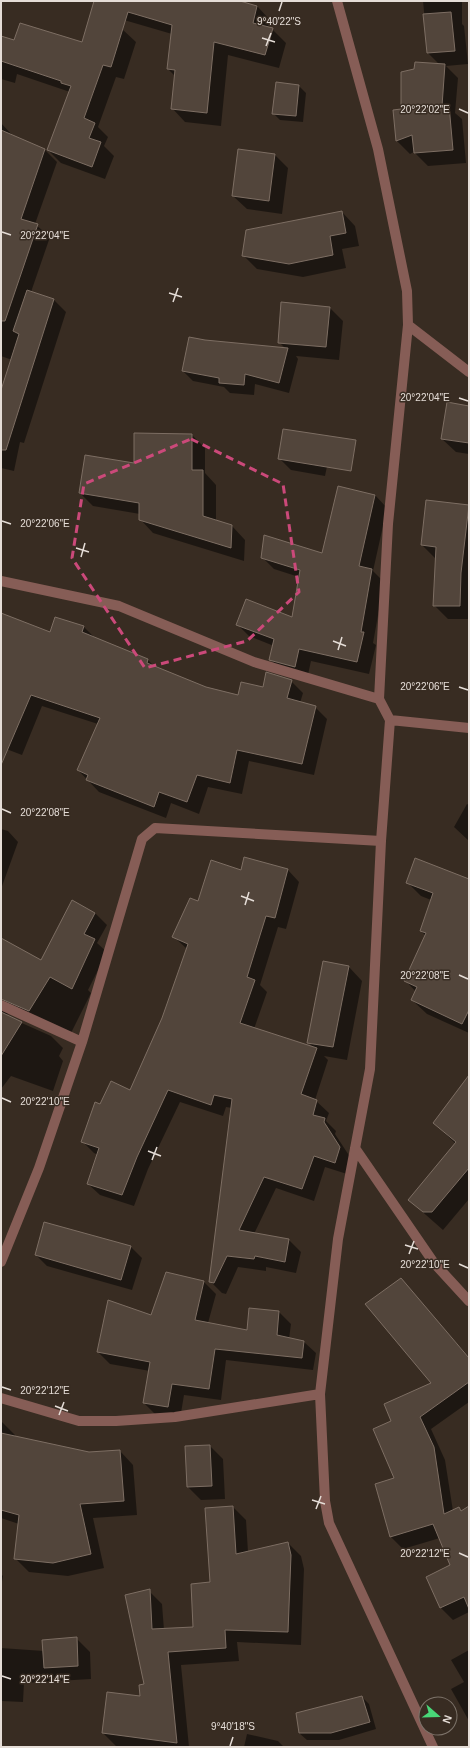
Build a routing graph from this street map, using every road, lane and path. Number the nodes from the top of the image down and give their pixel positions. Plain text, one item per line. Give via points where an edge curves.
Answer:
1 (337, 1) edge
2 (408, 325) junction
3 (469, 372) edge
4 (1, 581) edge
5 (380, 699) junction
6 (390, 720) junction
7 (469, 728) edge
8 (381, 841) junction
9 (1, 1005) edge
10 (82, 1042) junction
11 (355, 1148) junction
12 (1, 1262) edge
13 (469, 1301) edge
14 (320, 1394) junction
15 (1, 1398) edge
16 (433, 1747) edge

1 - 2 street via 378,149 407,291
2 - 3 street
2 - 5 street via 388,524
4 - 5 street via 119,606 254,662
5 - 6 street
6 - 7 street
6 - 8 street
8 - 10 street via 155,828 142,839
8 - 11 street via 370,1069
9 - 10 street
10 - 12 street via 39,1168
11 - 13 street via 434,1263
11 - 14 street via 338,1239
14 - 15 street via 175,1417 110,1421 78,1421
14 - 16 street via 325,1501 329,1523

